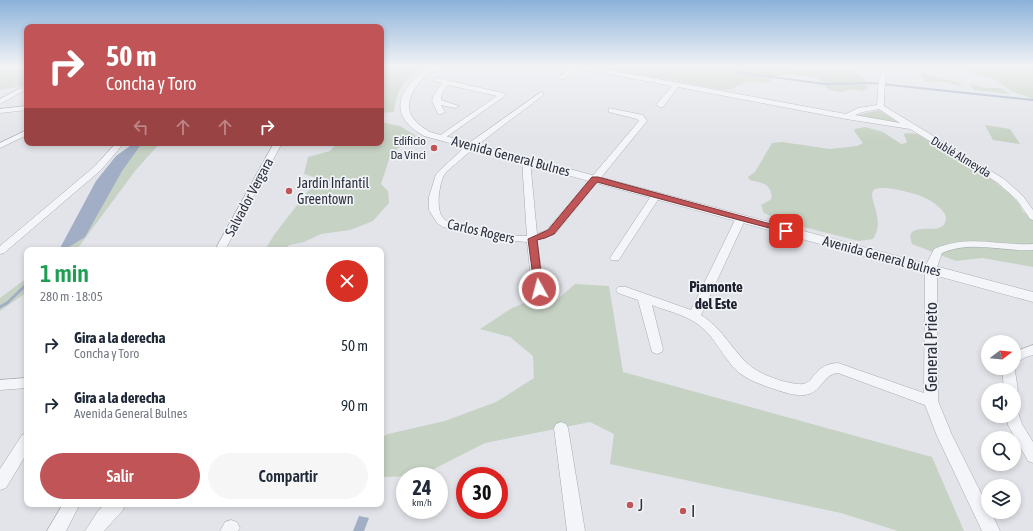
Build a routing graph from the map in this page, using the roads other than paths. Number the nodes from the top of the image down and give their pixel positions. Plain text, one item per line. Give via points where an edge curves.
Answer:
1 (19, 91) edge
2 (410, 91) edge
3 (439, 91) edge
4 (484, 91) edge
5 (671, 91) edge
6 (711, 91) edge
7 (881, 91) edge
8 (541, 94) dead end
9 (436, 101) junction
10 (0, 102) edge
11 (660, 105) dead end
12 (455, 106) dead end
13 (880, 107) junction
14 (24, 108) edge
15 (18, 109) junction
16 (612, 110) dead end
17 (0, 111) edge
18 (441, 112) dead end
19 (846, 117) junction
20 (0, 118) edge
21 (913, 127) junction
22 (24, 134) edge
23 (442, 138) junction
24 (0, 146) edge
25 (117, 146) edge
26 (276, 146) edge
27 (472, 146) junction
28 (526, 160) junction
29 (595, 179) junction
30 (656, 195) junction
31 (1033, 217) edge
32 (741, 218) junction
33 (532, 239) junction
34 (5, 242) edge
35 (222, 247) edge
36 (1033, 248) edge
37 (0, 251) edge
38 (615, 258) dead end
39 (931, 270) junction
40 (622, 290) dead end
41 (540, 297) dead end
42 (1033, 297) edge
43 (644, 299) junction
44 (694, 316) junction
45 (657, 349) dead end
46 (1033, 350) edge
47 (1021, 354) edge
48 (24, 383) edge
49 (0, 385) edge
50 (931, 400) junction
51 (1015, 423) edge
52 (561, 428) dead end
53 (24, 445) edge
54 (1033, 456) edge
55 (0, 483) edge
56 (70, 507) edge
57 (114, 507) edge
58 (56, 531) edge
59 (94, 531) edge
60 (576, 531) edge
61 (991, 531) edge

1 - 10 street
2 - 23 street, Avenida General Bulnes via 404,106 408,117 415,126 427,134
3 - 9 street
4 - 23 street via 503,95
5 - 11 street
6 - 19 street
7 - 13 street
8 - 27 street, Carlos Rogers
9 - 12 street
9 - 18 street
13 - 19 street via 861,110
13 - 21 street, Dublé Almeyda
14 - 15 street
15 - 17 street
15 - 20 street
16 - 29 street via 640,117 643,121
19 - 21 street
21 - 31 street, Dublé Almeyda via 1001,181 1020,198
22 - 24 street
23 - 27 street, Avenida General Bulnes
25 - 34 street via 98,168
26 - 35 street, Salvador Vergara
27 - 28 street, Avenida General Bulnes
27 - 33 street, Carlos Rogers via 439,176 433,208 436,218 447,225 511,239
28 - 29 street, Avenida General Bulnes
28 - 33 street
29 - 30 street, Avenida General Bulnes
29 - 33 street via 551,232
30 - 32 street, Avenida General Bulnes
30 - 38 street
32 - 39 street, Avenida General Bulnes
32 - 44 street
33 - 41 street
34 - 37 street
36 - 39 street via 956,244 938,251
39 - 42 street, Avenida General Bulnes
39 - 50 street, General Prieto
40 - 43 street
43 - 44 street
43 - 45 street
44 - 50 street via 716,333 744,369 761,379 804,390 812,387 828,368 838,368
46 - 47 street
48 - 49 street
50 - 61 street, General Prieto via 945,436
51 - 54 street
52 - 60 street
53 - 55 street
56 - 58 street
57 - 59 street

